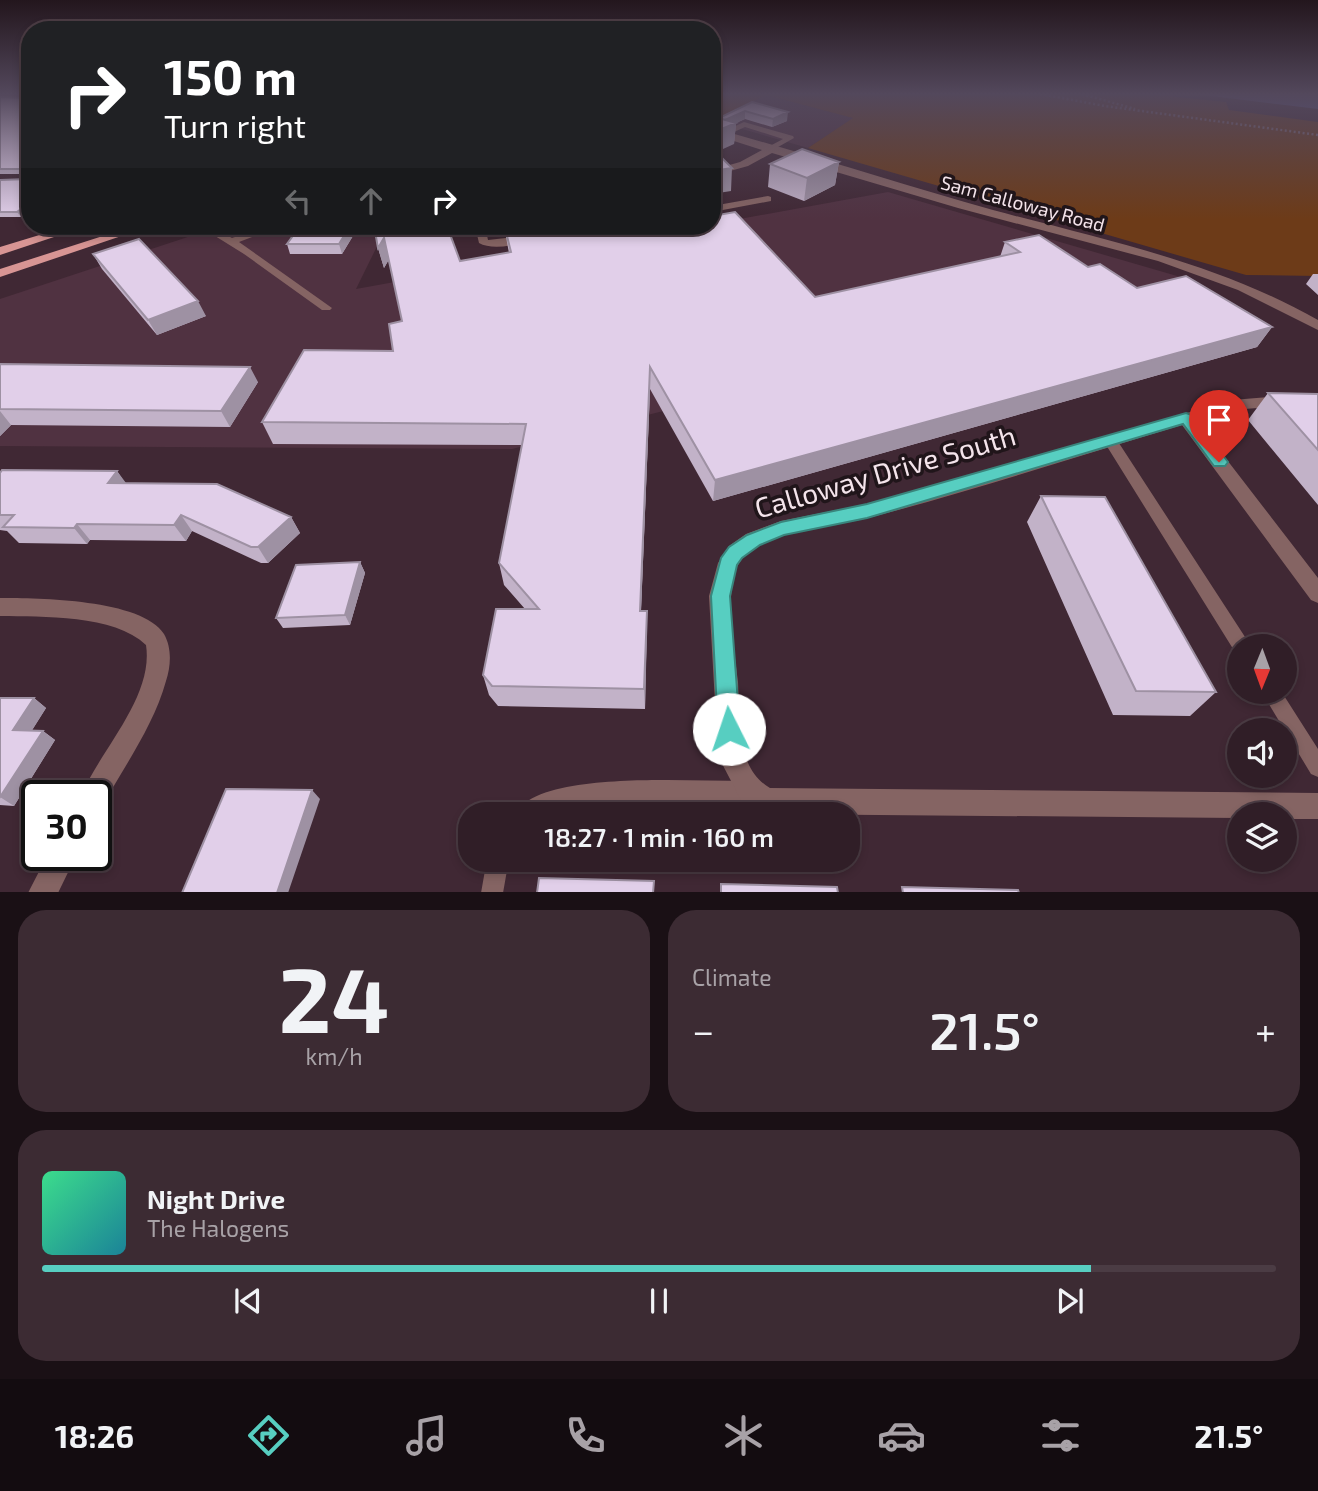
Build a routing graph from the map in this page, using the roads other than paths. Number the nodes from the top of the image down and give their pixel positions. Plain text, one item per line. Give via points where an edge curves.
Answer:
1 (729, 136) edge
2 (782, 136) edge
3 (771, 149) junction
4 (721, 170) edge
5 (768, 199) edge
6 (721, 207) edge
7 (52, 235) edge
8 (117, 235) edge
9 (219, 235) edge
10 (251, 235) edge
11 (482, 235) edge
12 (533, 238) edge
13 (231, 242) junction
14 (0, 251) edge
15 (0, 272) edge
16 (326, 308) dead end
17 (1318, 326) edge
18 (1318, 398) edge
19 (1186, 418) junction
20 (1110, 440) junction
21 (1318, 594) edge
22 (0, 607) edge
23 (1233, 634) edge
24 (1278, 704) edge
25 (1318, 767) edge
26 (103, 780) edge
27 (750, 791) junction
28 (549, 802) edge
29 (1318, 806) edge
30 (54, 871) edge
31 (496, 872) edge
32 (42, 892) edge
33 (492, 892) edge

1 - 3 street, Sam Calloway Road
2 - 3 lane via 790,138
3 - 4 street
3 - 17 street, Sam Calloway Road via 1140,252 1229,281
5 - 6 lane
7 - 14 main road
8 - 15 main road
9 - 13 lane
10 - 13 lane
11 - 12 lane via 484,243 496,244
13 - 16 lane
18 - 19 street, Calloway Drive South via 1232,405
19 - 20 street, Calloway Drive South
19 - 21 street
20 - 23 lane
20 - 27 street, Calloway Drive South via 867,511 781,529 736,552 728,563 720,596 731,755
22 - 26 street via 56,608 135,622 155,639 154,685
24 - 25 lane
27 - 28 lane via 599,792
27 - 29 street via 767,801
30 - 32 street
31 - 33 lane

